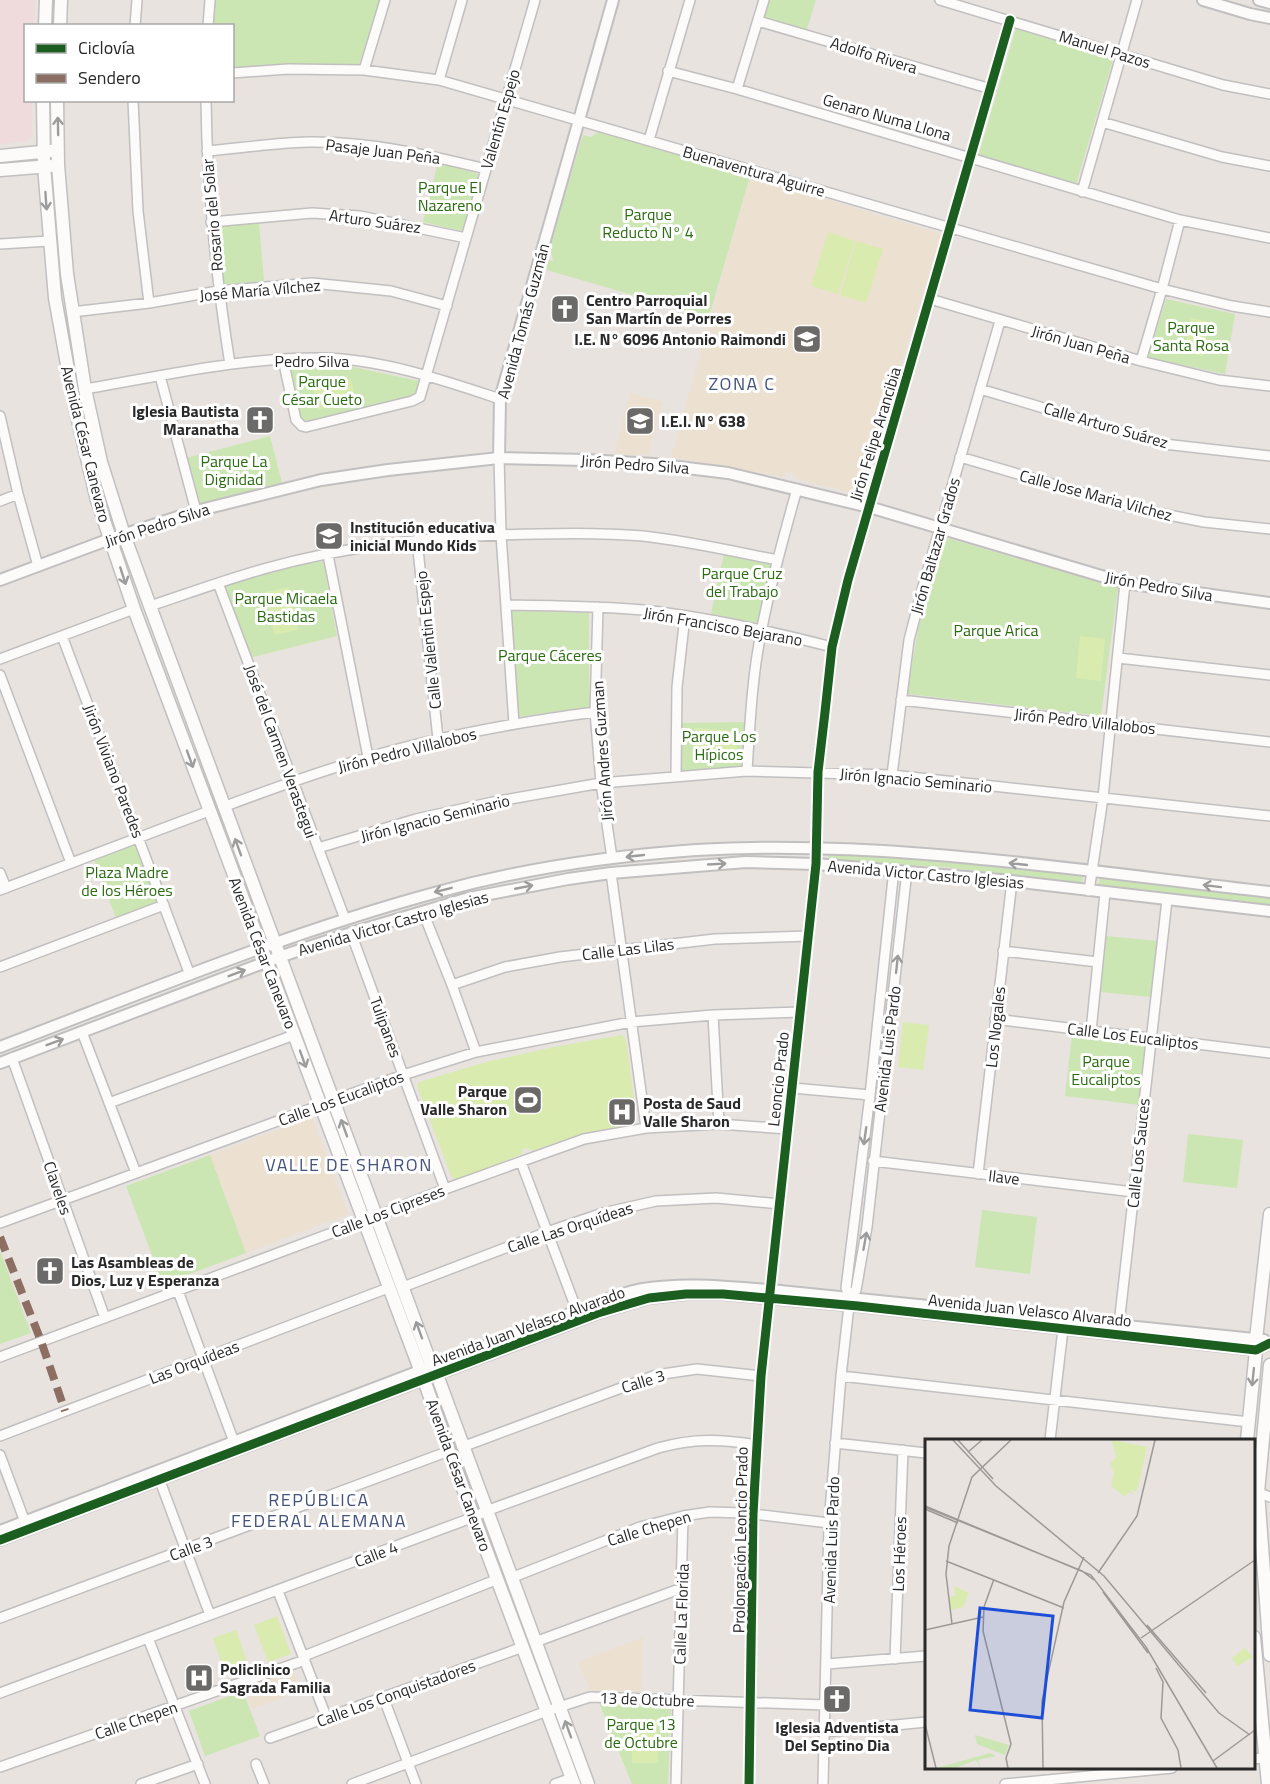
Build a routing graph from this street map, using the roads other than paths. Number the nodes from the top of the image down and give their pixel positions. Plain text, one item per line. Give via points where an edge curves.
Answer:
1 (46, 0) edge
2 (61, 0) edge
3 (137, 0) edge
4 (210, 0) edge
5 (385, 0) edge
6 (462, 0) edge
7 (535, 0) edge
8 (613, 0) edge
9 (690, 0) edge
10 (764, 0) edge
11 (940, 0) edge
12 (1137, 0) edge
13 (1203, 0) edge
14 (1259, 0) edge
15 (1270, 3) edge
16 (1270, 18) edge
17 (758, 21) junction
18 (1010, 21) junction
19 (45, 24) edge
20 (60, 24) edge
21 (135, 24) edge
22 (208, 24) edge
23 (1122, 54) junction
24 (364, 70) junction
25 (668, 71) junction
26 (234, 73) edge
27 (439, 80) junction
28 (737, 89) junction
29 (991, 89) junction
30 (1270, 94) edge
31 (506, 99) junction
32 (43, 102) edge
33 (57, 102) edge
34 (133, 102) edge
35 (206, 102) edge
36 (579, 120) junction
37 (1102, 122) junction
38 (649, 140) junction
39 (58, 151) junction
40 (207, 151) junction
41 (43, 152) junction
42 (0, 156) edge
43 (971, 158) junction
44 (58, 165) junction
45 (44, 166) junction
46 (1270, 166) edge
47 (486, 169) junction
48 (0, 170) edge
49 (1082, 192) junction
50 (1180, 220) junction
51 (211, 222) junction
52 (951, 229) junction
53 (466, 238) junction
54 (1270, 238) edge
55 (49, 241) junction
56 (0, 244) edge
57 (1162, 289) junction
58 (218, 291) junction
59 (930, 299) junction
60 (149, 303) junction
61 (447, 306) junction
62 (72, 312) junction
63 (1270, 312) edge
64 (1000, 321) junction
65 (283, 359) junction
66 (1141, 361) junction
67 (230, 364) junction
68 (160, 376) junction
69 (427, 376) junction
70 (1270, 386) edge
71 (86, 389) junction
72 (980, 389) junction
73 (500, 399) junction
74 (0, 422) edge
75 (1270, 456) edge
76 (960, 457) junction
77 (499, 458) junction
78 (797, 489) junction
79 (18, 494) junction
80 (0, 501) edge
81 (869, 507) junction
82 (196, 511) junction
83 (940, 527) junction
84 (1270, 529) edge
85 (501, 534) junction
86 (124, 535) junction
87 (110, 539) junction
88 (417, 540) junction
89 (328, 555) junction
90 (777, 560) junction
91 (38, 566) junction
92 (0, 580) edge
93 (218, 583) junction
94 (1125, 583) junction
95 (1270, 603) edge
96 (506, 605) junction
97 (150, 606) junction
98 (598, 607) junction
99 (134, 609) junction
100 (685, 616) junction
101 (761, 629) junction
102 (62, 636) junction
103 (832, 647) junction
104 (1118, 658) junction
105 (0, 659) edge
106 (0, 675) edge
107 (1270, 675) edge
108 (901, 700) junction
109 (595, 712) junction
110 (1111, 723) junction
111 (514, 724) junction
112 (438, 739) junction
113 (1270, 742) edge
114 (368, 757) junction
115 (747, 771) junction
116 (818, 772) junction
117 (892, 775) junction
118 (676, 776) junction
119 (292, 782) junction
120 (601, 783) junction
121 (1103, 798) junction
122 (224, 807) junction
123 (209, 811) junction
124 (1270, 816) edge
125 (140, 838) junction
126 (318, 848) junction
127 (817, 849) junction
128 (612, 858) junction
129 (71, 863) junction
130 (816, 864) junction
131 (894, 869) junction
132 (907, 871) junction
133 (1092, 872) junction
134 (0, 873) edge
135 (611, 873) junction
136 (1012, 881) junction
137 (3, 889) edge
138 (1089, 891) junction
139 (1270, 892) edge
140 (1105, 893) junction
141 (1167, 900) junction
142 (164, 905) junction
143 (1270, 911) edge
144 (423, 912) junction
145 (345, 919) junction
146 (351, 933) junction
147 (808, 936) junction
148 (274, 944) junction
149 (261, 949) junction
150 (621, 950) junction
151 (1003, 951) junction
152 (279, 957) junction
153 (266, 962) junction
154 (1098, 962) junction
155 (0, 967) edge
156 (190, 975) junction
157 (452, 985) junction
158 (801, 1012) junction
159 (712, 1015) junction
160 (995, 1019) junction
161 (631, 1022) junction
162 (1091, 1031) junction
163 (82, 1032) junction
164 (294, 1035) junction
165 (1151, 1038) junction
166 (0, 1047) edge
167 (476, 1052) junction
168 (1270, 1053) edge
169 (12, 1058) junction
170 (0, 1063) edge
171 (403, 1075) junction
172 (793, 1088) junction
173 (870, 1095) junction
174 (334, 1100) junction
175 (109, 1103) junction
176 (320, 1106) junction
177 (720, 1124) junction
178 (646, 1128) junction
179 (788, 1129) junction
180 (873, 1161) junction
181 (521, 1162) junction
182 (136, 1173) junction
183 (978, 1174) junction
184 (445, 1189) junction
185 (1134, 1192) junction
186 (62, 1200) junction
187 (780, 1203) junction
188 (1270, 1215) edge
189 (376, 1216) junction
190 (363, 1221) junction
191 (0, 1223) edge
192 (547, 1232) junction
193 (403, 1287) junction
194 (388, 1288) junction
195 (177, 1291) junction
196 (770, 1294) junction
197 (849, 1301) junction
198 (576, 1311) junction
199 (105, 1318) junction
200 (1063, 1329) junction
201 (1119, 1331) junction
202 (1270, 1342) edge
203 (1256, 1345) junction
204 (0, 1357) edge
205 (204, 1359) junction
206 (1270, 1365) edge
207 (434, 1371) junction
208 (422, 1376) junction
209 (761, 1376) junction
210 (841, 1376) junction
211 (1055, 1400) junction
212 (1249, 1422) junction
213 (1267, 1422) edge
214 (0, 1436) edge
215 (1050, 1439) edge
216 (1247, 1439) edge
217 (234, 1442) junction
218 (836, 1443) junction
219 (757, 1445) junction
220 (462, 1447) junction
221 (903, 1450) junction
222 (449, 1451) junction
223 (925, 1453) edge
224 (0, 1455) edge
225 (157, 1475) junction
226 (1256, 1492) edge
227 (1270, 1497) edge
228 (486, 1511) junction
229 (753, 1514) junction
230 (683, 1516) junction
231 (474, 1517) junction
232 (25, 1522) junction
233 (829, 1522) junction
234 (0, 1531) edge
235 (0, 1540) edge
236 (185, 1551) junction
237 (511, 1578) junction
238 (498, 1579) junction
239 (1267, 1584) edge
240 (682, 1588) junction
241 (278, 1591) junction
242 (210, 1615) junction
243 (0, 1618) edge
244 (148, 1638) junction
245 (535, 1642) junction
246 (523, 1647) junction
247 (1270, 1655) edge
248 (925, 1656) edge
249 (304, 1658) junction
250 (895, 1659) junction
251 (1255, 1663) edge
252 (827, 1664) junction
253 (1256, 1690) edge
254 (0, 1693) edge
255 (384, 1698) junction
256 (679, 1700) junction
257 (751, 1702) junction
258 (825, 1705) junction
259 (175, 1706) junction
260 (554, 1709) junction
261 (327, 1719) junction
262 (925, 1722) edge
263 (825, 1732) junction
264 (270, 1738) dead end
265 (1263, 1758) edge
266 (408, 1763) junction
267 (198, 1764) junction
268 (256, 1764) dead end
269 (0, 1767) edge
270 (1157, 1769) edge
271 (573, 1781) edge
272 (1069, 1781) edge
273 (141, 1784) edge
274 (205, 1784) edge
275 (264, 1784) edge
276 (352, 1784) edge
277 (416, 1784) edge
278 (555, 1784) edge
279 (588, 1784) edge
280 (676, 1784) edge
281 (749, 1784) edge
282 (823, 1784) edge
283 (1005, 1784) edge
284 (1268, 1784) edge

1 - 19 main road
2 - 20 main road
3 - 21 street
4 - 22 street
5 - 24 street
6 - 27 street
7 - 31 street, Valentín Espejo
8 - 36 street, Avenida Tomás Guzmán
9 - 25 street
10 - 17 street
11 - 18 street, Manuel Pazos
12 - 23 street
13 - 16 street
14 - 15 street
17 - 28 street
17 - 29 street, Adolfo Rivera
18 - 23 street, Manuel Pazos
18 - 29 street, Jirón Felipe Arancibia
23 - 30 street, Manuel Pazos via 1223,85
23 - 37 street
24 - 26 street, Buenaventura Aguirre
24 - 27 street, Buenaventura Aguirre
25 - 28 street, Genaro Numa Llona
25 - 38 street
27 - 31 street, Buenaventura Aguirre
28 - 43 street, Genaro Numa Llona
29 - 43 street, Jirón Felipe Arancibia
31 - 36 street, Buenaventura Aguirre
31 - 47 street, Valentín Espejo
32 - 41 main road, Avenida César Canevaro
39 -> 33 main road, Avenida César Canevaro
34 - 60 street via 138,211
35 - 40 street, Rosario del Solar
36 - 38 street, Buenaventura Aguirre
36 - 73 street, Avenida Tomás Guzmán
37 - 46 street via 1222,157
37 - 49 street
38 - 52 street, Buenaventura Aguirre
39 - 41 main road
39 - 44 main road, Avenida César Canevaro
40 - 47 street, Pasaje Juan Peña via 308,142 360,145 420,152
40 - 51 street, Rosario del Solar
41 - 42 main road
41 - 45 main road, Avenida César Canevaro
43 - 49 street, Genaro Numa Llona
43 - 52 street, Jirón Felipe Arancibia
44 - 45 main road
44 - 62 main road, Avenida César Canevaro
45 - 48 main road
45 -> 55 main road, Avenida César Canevaro
47 - 53 street, Valentín Espejo
49 - 50 street, Genaro Numa Llona
50 - 54 street, Genaro Numa Llona
50 - 57 street
51 - 53 street, Arturo Suárez via 312,213 360,216
51 - 58 street, Rosario del Solar
52 - 57 street, Buenaventura Aguirre
52 - 59 street, Jirón Felipe Arancibia
53 - 61 street, Valentín Espejo
55 - 56 street
55 - 87 main road, Avenida César Canevaro via 74,403
57 - 63 street, Buenaventura Aguirre
57 - 66 street
58 - 60 street, José María Vílchez
58 - 61 street, José María Vílchez via 312,283 391,291
58 - 67 street, Rosario del Solar
59 - 64 street, Jirón Juan Peña
59 - 81 street, Jirón Felipe Arancibia
60 - 62 street, José María Vílchez
61 - 69 street, Valentín Espejo
62 - 71 main road, Avenida César Canevaro
64 - 66 street, Jirón Juan Peña
64 - 72 street, Jirón Baltazar Grados
65 - 67 street, Pedro Silva
65 - 69 street, Pedro Silva via 370,362
65 - 69 street, Valentín Espejo via 296,420 306,427 417,400
66 - 70 street, Jirón Juan Peña via 1219,380
67 - 68 street, Pedro Silva
68 - 71 street, Pedro Silva
68 - 82 street
69 - 73 street, Pedro Silva
71 - 86 main road, Avenida César Canevaro via 101,462
72 - 75 street, Calle Arturo Suárez via 1164,444
72 - 76 street, Jirón Baltazar Grados
73 - 77 street, Avenida Tomás Guzmán
74 - 79 street
76 - 83 street, Jirón Baltazar Grados
76 - 84 street, Calle Jose Maria Vilchez via 1134,508 1204,522
77 - 78 street, Jirón Pedro Silva via 654,464 728,473
77 - 82 street, Jirón Pedro Silva via 321,480
77 - 85 street, Avenida Tomás Guzmán
78 - 81 street, Jirón Pedro Silva
78 - 90 street
79 - 80 street
79 - 91 street
81 - 83 street, Jirón Pedro Silva
81 - 103 street, Jirón Felipe Arancibia
82 - 86 street, Jirón Pedro Silva
83 - 94 street, Jirón Pedro Silva
83 - 108 street, Jirón Baltazar Grados via 909,640
85 - 88 street
85 - 90 street via 640,536
85 - 96 street, Avenida Tomás Guzmán
86 - 87 street, Jirón Pedro Silva
86 - 97 main road, Avenida César Canevaro
87 - 91 street, Jirón Pedro Silva
87 -> 99 main road, Avenida César Canevaro
88 - 89 street
88 - 112 street, Calle Valentin Espejo
89 - 93 street
89 - 114 street
90 - 101 street
91 - 92 street, Jirón Pedro Silva
93 - 97 street
93 - 119 street, José del Carmen Verastegui
94 - 95 street, Jirón Pedro Silva
94 - 104 street
96 - 98 street, Jirón Francisco Bejarano
96 - 111 street, Avenida Tomás Guzmán
97 - 122 main road, Avenida César Canevaro
98 - 100 street, Jirón Francisco Bejarano
98 - 109 street, Jirón Andres Guzman
99 - 102 street
99 -> 123 main road, Avenida César Canevaro
100 - 101 street, Jirón Francisco Bejarano
100 - 118 street via 677,687
101 - 103 street, Jirón Francisco Bejarano
101 - 115 street
102 - 105 street
102 - 125 street, Jirón Viviano Paredes
103 - 116 street, Jirón Felipe Arancibia
104 - 107 street
104 - 110 street
106 - 129 street
108 - 110 street, Jirón Pedro Villalobos
108 - 117 street, Jirón Baltazar Grados
109 - 111 street, Jirón Pedro Villalobos
109 - 120 street, Jirón Andres Guzman
110 - 113 street, Jirón Pedro Villalobos
110 - 121 street
111 - 112 street, Jirón Pedro Villalobos
112 - 114 street, Jirón Pedro Villalobos
114 - 119 street, Jirón Pedro Villalobos
115 - 116 street, Jirón Ignacio Seminario
115 - 118 street, Jirón Ignacio Seminario
116 - 117 street, Jirón Ignacio Seminario
116 - 127 street, Jirón Felipe Arancibia
117 - 121 street, Jirón Ignacio Seminario
118 - 120 street, Jirón Ignacio Seminario
119 - 122 street, Jirón Pedro Villalobos
119 - 126 street, José del Carmen Verastegui
120 - 126 street, Jirón Ignacio Seminario via 416,819
120 - 128 street, Jirón Andres Guzman
121 - 124 street, Jirón Ignacio Seminario
121 - 133 street
148 -> 122 main road, Avenida César Canevaro
123 - 125 street
123 - 149 main road, Avenida César Canevaro
125 - 129 street
125 - 142 street, Jirón Viviano Paredes
126 - 145 street, José del Carmen Verastegui
127 -> 128 street, Avenida Victor Castro Iglesias via 696,850
127 - 130 street, Jirón Felipe Arancibia
133 -> 127 street, Avenida Victor Castro Iglesias via 945,855
128 -> 145 street, Avenida Victor Castro Iglesias via 440,891
129 - 137 street
130 - 131 street, Avenida Victor Castro Iglesias
135 -> 130 street, Avenida Victor Castro Iglesias via 746,862
130 - 147 street, Leoncio Prado
131 - 132 street, Avenida Victor Castro Iglesias
131 - 173 street, Avenida Luis Pardo
132 - 136 street, Avenida Victor Castro Iglesias
180 -> 132 street, Avenida Luis Pardo
133 - 138 street
139 -> 133 street, Avenida Victor Castro Iglesias
134 - 137 street
144 -> 135 street, Avenida Victor Castro Iglesias via 469,898
135 - 150 street
136 - 138 street, Avenida Victor Castro Iglesias
136 - 151 street, Los Nogales
138 - 140 street, Avenida Victor Castro Iglesias
140 - 141 street, Avenida Victor Castro Iglesias
140 - 154 street
141 - 143 street, Avenida Victor Castro Iglesias
141 - 165 street, Calle Los Sauces
142 - 155 street
142 - 156 street, Jirón Viviano Paredes
144 - 146 street, Avenida Victor Castro Iglesias
144 - 157 street
145 - 148 street, Avenida Victor Castro Iglesias
146 - 152 street, Avenida Victor Castro Iglesias
146 - 171 street, Tulipanes
147 - 150 street, Calle Las Lilas via 715,939
147 - 158 street, Leoncio Prado
148 - 149 street, Avenida Victor Castro Iglesias
148 - 152 main road, Avenida César Canevaro
149 - 153 main road, Avenida César Canevaro
149 - 156 street, Avenida Victor Castro Iglesias
150 - 157 street, Calle Las Lilas via 505,967
150 - 161 street
151 - 154 street
151 - 160 street, Los Nogales
152 - 153 street, Avenida Victor Castro Iglesias
152 - 174 main road, Avenida César Canevaro
163 -> 153 street, Avenida Victor Castro Iglesias
153 - 164 main road, Avenida César Canevaro
154 - 162 street
156 - 166 street, Avenida Victor Castro Iglesias
157 - 167 street
158 - 159 street, Calle Los Eucaliptos
158 - 172 street, Leoncio Prado
159 - 161 street, Calle Los Eucaliptos
159 - 177 street
160 - 162 street, Calle Los Eucaliptos
160 - 183 street, Los Nogales
161 - 167 street, Calle Los Eucaliptos
161 - 178 street
162 - 165 street, Calle Los Eucaliptos
169 -> 163 street, Avenida Victor Castro Iglesias
163 - 175 street
164 - 175 street
164 -> 176 main road, Avenida César Canevaro
165 - 168 street, Calle Los Eucaliptos
165 - 185 street, Calle Los Sauces
167 - 171 street, Calle Los Eucaliptos
169 - 170 street, Avenida Victor Castro Iglesias
169 - 186 street, Claveles
171 - 174 street, Calle Los Eucaliptos
171 - 184 street, Tulipanes
172 - 173 street
172 - 179 street, Leoncio Prado
173 -> 197 street, Avenida Luis Pardo via 846,1288
174 - 176 street, Calle Los Eucaliptos
189 -> 174 main road, Avenida César Canevaro
175 - 182 street
176 - 182 street, Calle Los Eucaliptos
176 - 190 main road, Avenida César Canevaro
177 - 178 street, Calle Los Cipreses
177 - 179 street, Calle Los Cipreses
178 - 181 street, Calle Los Cipreses via 584,1139
179 - 187 street, Leoncio Prado
180 - 183 street, Ilave
197 -> 180 street, Avenida Luis Pardo via 856,1290 867,1227
181 - 184 street, Calle Los Cipreses
181 - 192 street
182 - 186 street, Calle Los Eucaliptos
183 - 185 street, Ilave
184 - 189 street, Calle Los Cipreses
185 - 201 street, Calle Los Sauces
186 - 191 street, Calle Los Eucaliptos
186 - 199 street, Claveles
187 - 192 street, Calle Las Orquídeas via 716,1198 656,1201
187 - 196 street, Leoncio Prado
188 - 203 main road
189 - 190 street, Calle Los Cipreses
189 - 193 main road, Avenida César Canevaro
190 - 194 main road, Avenida César Canevaro
190 - 195 street, Calle Los Cipreses
192 - 193 street, Calle Las Orquídeas
192 - 198 street
207 -> 193 main road, Avenida César Canevaro
194 - 205 street, Las Orquídeas
194 - 208 main road, Avenida César Canevaro
195 - 199 street, Calle Los Cipreses
195 - 205 street
196 - 197 street, Avenida Juan Velasco Alvarado
196 - 198 street, Avenida Juan Velasco Alvarado via 695,1285 644,1289
196 - 207 street, Avenida Juan Velasco Alvarado via 649,1298
196 - 209 street, Prolongación Leoncio Prado
197 - 200 street, Avenida Juan Velasco Alvarado
197 - 201 street, Avenida Juan Velasco Alvarado
197 - 210 street, Avenida Luis Pardo
198 - 207 street, Avenida Juan Velasco Alvarado
199 - 204 street, Calle Los Cipreses
200 - 201 street, Avenida Juan Velasco Alvarado
200 - 211 street
201 - 203 street, Avenida Juan Velasco Alvarado
202 - 203 street, Avenida Juan Velasco Alvarado
203 -> 212 main road
205 - 214 street, Las Orquídeas
205 - 217 street
206 - 213 main road
207 - 208 street, Avenida Juan Velasco Alvarado
207 - 220 main road, Avenida César Canevaro
208 - 217 street, Avenida Juan Velasco Alvarado
208 - 222 main road, Avenida César Canevaro
208 - 225 street, Avenida Juan Velasco Alvarado
209 - 219 street, Prolongación Leoncio Prado
209 - 220 street, Calle 3 via 697,1369 656,1375
210 - 211 street
210 - 218 street, Avenida Luis Pardo
211 - 212 street
211 - 215 street
212 - 216 main road
213 - 226 main road
217 - 225 street, Avenida Juan Velasco Alvarado
218 - 221 street
218 - 233 street, Avenida Luis Pardo
219 - 228 street, Calle 4 via 708,1439 682,1441
219 - 229 street, Prolongación Leoncio Prado
220 - 228 main road, Avenida César Canevaro
221 - 223 street
221 - 250 street, Los Héroes
222 - 231 main road, Avenida César Canevaro
222 - 236 street, Calle 3
224 - 232 street
225 - 232 street, Avenida Juan Velasco Alvarado
225 - 235 street, Avenida Juan Velasco Alvarado
225 - 236 street
226 - 227 street
226 - 239 main road
228 - 231 street, Calle 4
228 - 237 main road, Avenida César Canevaro
229 - 230 street, Calle Chepen via 710,1512
229 - 233 street, Calle Chepen
229 - 257 street, Prolongación Leoncio Prado
230 - 237 street, Calle Chepen via 640,1527
230 - 240 street, Calle La Florida
231 - 238 main road, Avenida César Canevaro
231 - 241 street, Calle 4
232 - 234 street, Avenida Juan Velasco Alvarado
233 - 252 street, Avenida Luis Pardo
236 - 242 street
236 - 243 street, Calle 3
237 - 245 main road, Avenida César Canevaro
238 - 246 main road, Avenida César Canevaro
238 - 249 street, Calle Chepen
239 - 247 main road
240 - 245 street
240 - 256 street, Calle La Florida
241 - 242 street, Calle 4
241 - 249 street
242 - 244 street, Calle 4
244 - 254 street, Calle 4
244 - 259 street
245 - 260 main road, Avenida César Canevaro
246 - 255 street, Calle Los Conquistadores
246 - 260 main road, Avenida César Canevaro
248 - 250 street
249 - 259 street, Calle Chepen
249 - 261 street
250 - 252 street
251 - 253 main road
252 - 258 street, Avenida Luis Pardo
253 - 265 main road
255 - 261 street, Calle Los Conquistadores
255 - 266 street
256 - 257 street, 13 de Octubre
256 - 260 street, 13 de Octubre via 590,1697
256 - 280 street, Calle La Florida
257 - 258 street, 13 de Octubre
257 - 281 street, Prolongación Leoncio Prado
258 - 263 street, Avenida Luis Pardo
259 - 267 street
259 - 269 street, Calle Chepen
260 - 266 street, 13 de Octubre
260 - 271 main road, Avenida César Canevaro
279 -> 260 main road, Avenida César Canevaro
261 - 264 street, Calle Los Conquistadores
262 - 263 street
263 - 282 street, Avenida Luis Pardo
265 - 284 main road
266 - 276 street, 13 de Octubre
266 - 277 street
267 - 273 street
267 - 274 street
268 - 275 street
270 - 272 street
271 - 278 street
272 - 283 street

